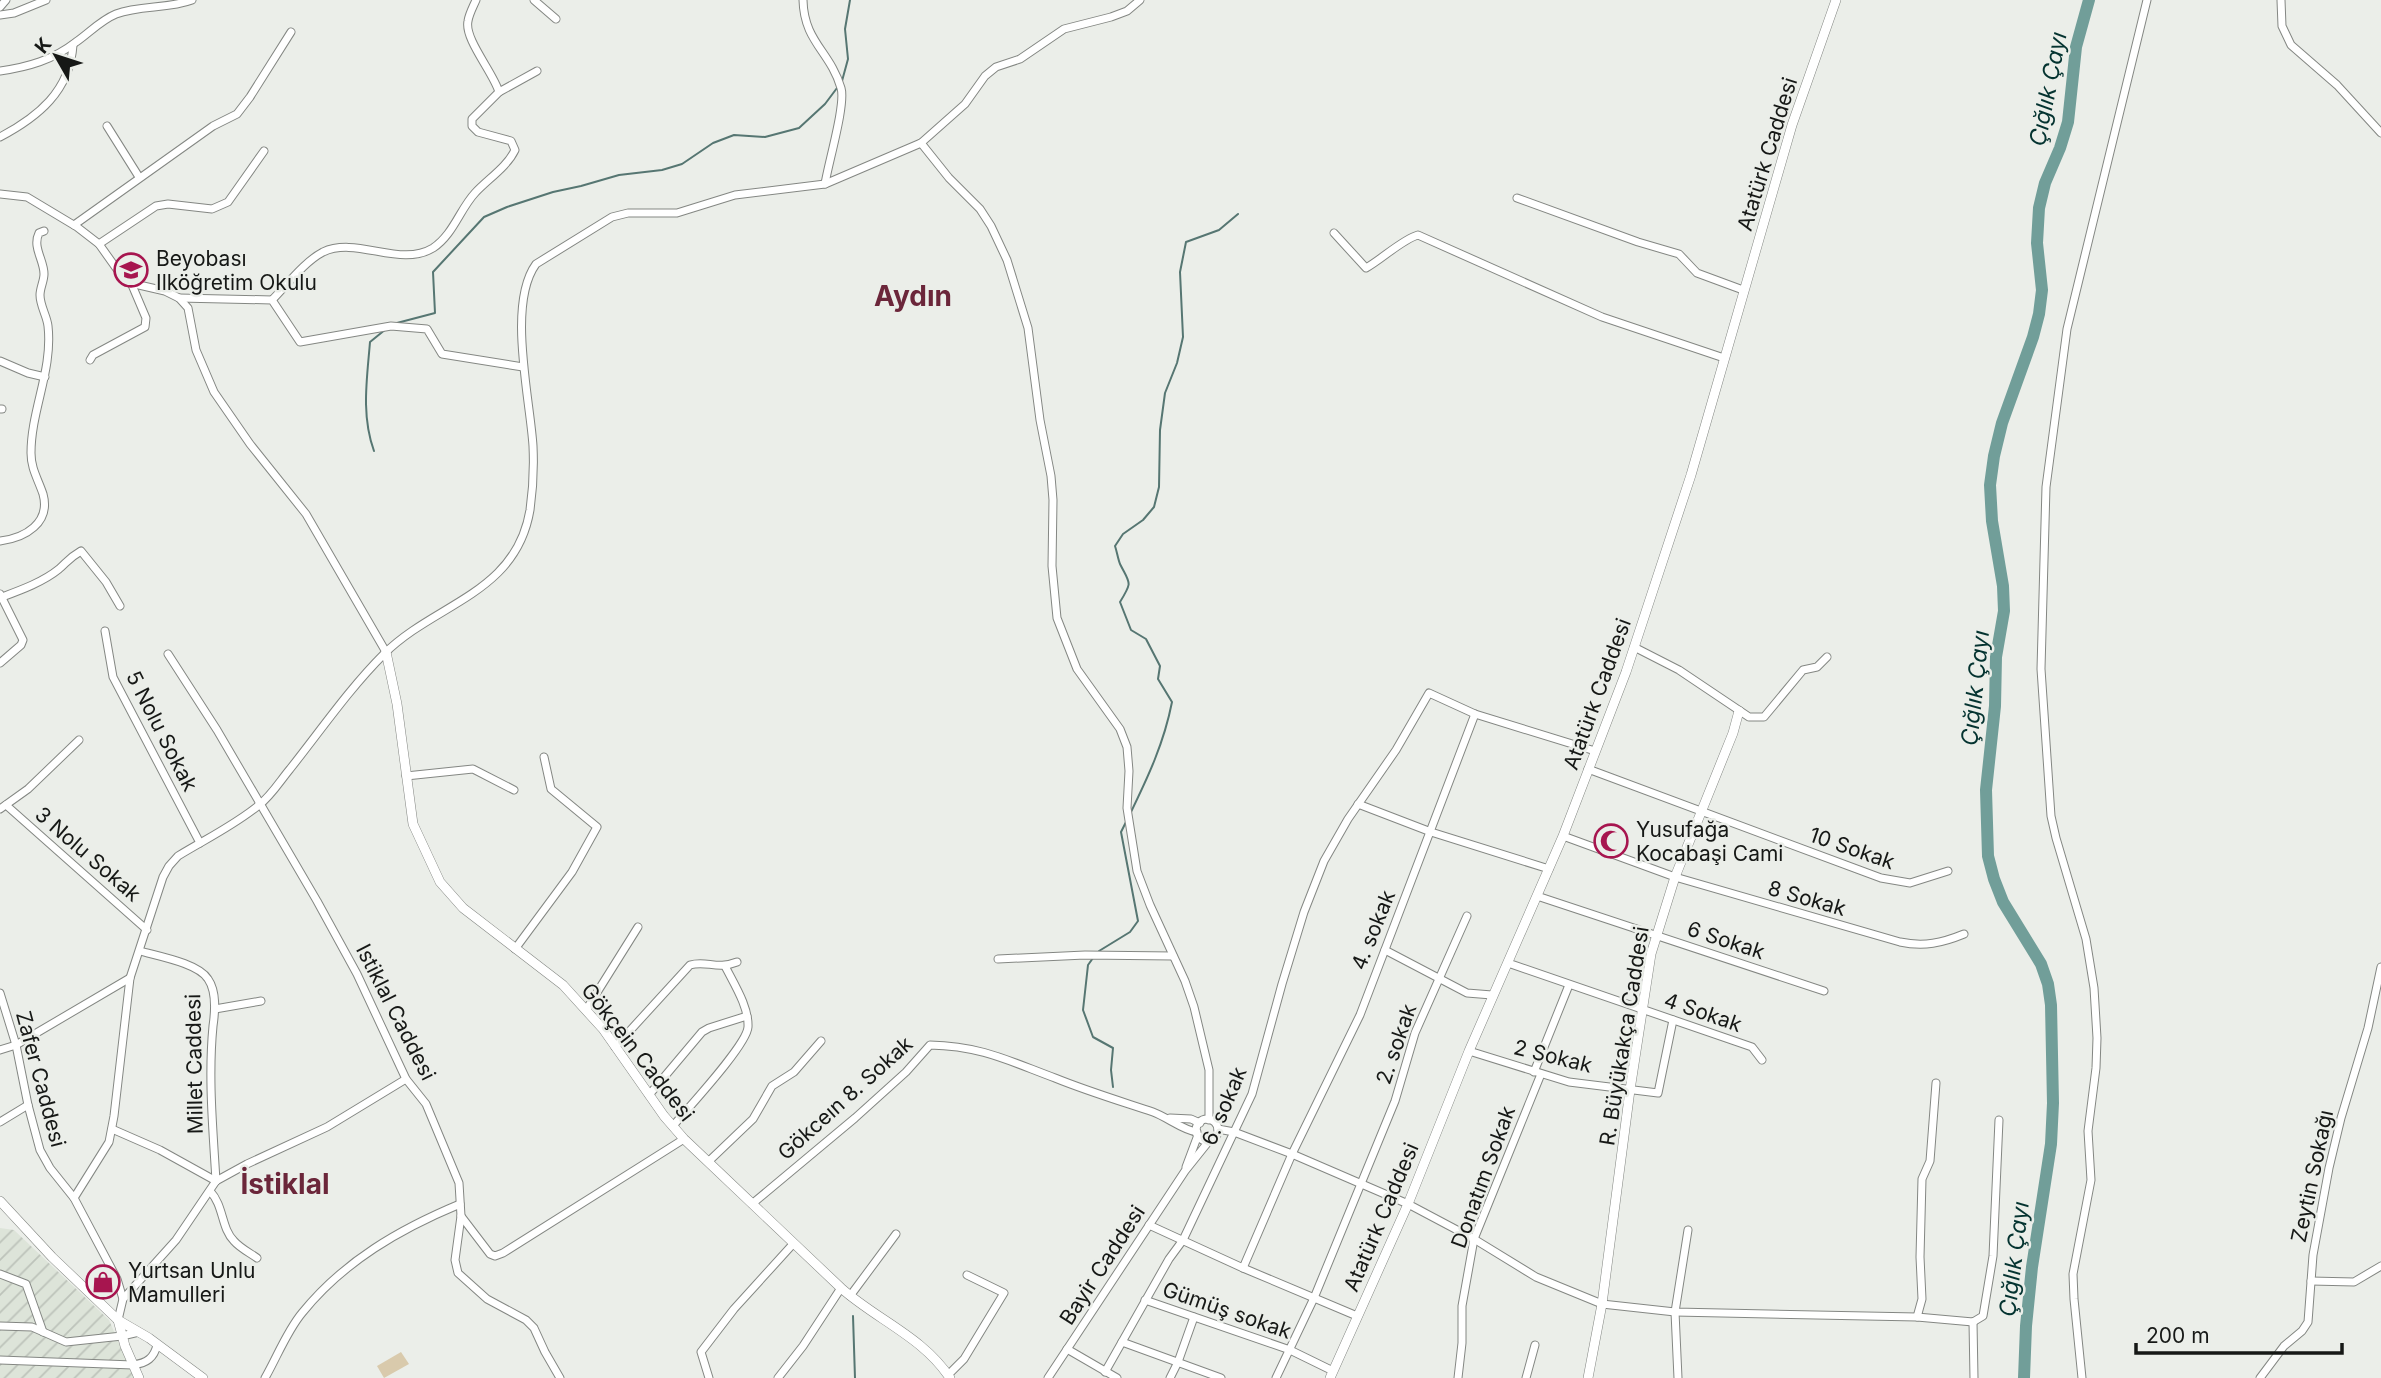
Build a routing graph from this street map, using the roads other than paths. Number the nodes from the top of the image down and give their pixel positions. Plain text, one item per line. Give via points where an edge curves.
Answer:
1 (6, 0) edge
2 (46, 0) edge
3 (192, 0) edge
4 (476, 0) edge
5 (534, 0) edge
6 (803, 0) edge
7 (1140, 0) edge
8 (1836, 0) edge
9 (2147, 0) edge
10 (2281, 0) edge
11 (0, 6) edge
12 (0, 15) edge
13 (556, 19) dead end
14 (291, 32) dead end
15 (73, 45) junction
16 (0, 71) edge
17 (537, 71) dead end
18 (499, 92) junction
19 (107, 126) dead end
20 (2381, 133) edge
21 (0, 137) edge
22 (920, 143) junction
23 (264, 151) dead end
24 (139, 177) junction
25 (825, 184) junction
26 (0, 194) edge
27 (1517, 198) dead end
28 (74, 225) junction
29 (44, 231) dead end
30 (1334, 233) dead end
31 (99, 244) junction
32 (132, 285) junction
33 (1744, 290) junction
34 (179, 298) junction
35 (272, 300) junction
36 (1724, 358) junction
37 (90, 360) dead end
38 (0, 361) edge
39 (523, 367) junction
40 (45, 377) junction
41 (0, 541) edge
42 (1, 595) edge
43 (120, 606) dead end
44 (105, 631) dead end
45 (1634, 647) junction
46 (386, 652) junction
47 (168, 654) dead end
48 (1827, 657) dead end
49 (0, 663) edge
50 (1739, 711) junction
51 (1475, 714) junction
52 (79, 740) dead end
53 (1595, 751) junction
54 (544, 757) dead end
55 (1588, 769) junction
56 (406, 776) junction
57 (514, 790) dead end
58 (1358, 804) junction
59 (260, 805) junction
60 (3, 807) edge
61 (1700, 812) junction
62 (1431, 832) junction
63 (1563, 836) junction
64 (200, 843) junction
65 (1549, 869) junction
66 (1948, 871) dead end
67 (1675, 877) junction
68 (1537, 896) junction
69 (1467, 916) dead end
70 (638, 927) dead end
71 (147, 930) junction
72 (1964, 934) dead end
73 (1656, 935) junction
74 (515, 949) junction
75 (1385, 950) junction
76 (139, 951) junction
77 (1173, 956) junction
78 (998, 959) dead end
79 (737, 962) dead end
80 (1508, 963) junction
81 (725, 966) junction
82 (2381, 967) edge
83 (130, 978) junction
84 (1438, 979) junction
85 (1569, 985) junction
86 (1824, 991) dead end
87 (0, 993) edge
88 (1492, 995) junction
89 (261, 1001) dead end
90 (215, 1009) junction
91 (586, 1010) junction
92 (1642, 1010) junction
93 (747, 1016) junction
94 (1673, 1020) junction
95 (821, 1041) dead end
96 (16, 1045) junction
97 (615, 1047) junction
98 (0, 1050) edge
99 (1469, 1051) junction
100 (1762, 1060) dead end
101 (1538, 1072) junction
102 (406, 1080) junction
103 (1936, 1083) dead end
104 (1630, 1090) junction
105 (649, 1095) junction
106 (28, 1105) junction
107 (1170, 1118) junction
108 (1209, 1120) junction
109 (1999, 1120) dead end
110 (0, 1122) edge
111 (1200, 1123) junction
112 (673, 1126) junction
113 (112, 1129) junction
114 (1218, 1129) junction
115 (1234, 1132) junction
116 (1197, 1134) junction
117 (684, 1139) junction
118 (1209, 1141) junction
119 (1292, 1154) junction
120 (708, 1162) junction
121 (1185, 1171) junction
122 (216, 1181) junction
123 (1361, 1183) junction
124 (210, 1191) junction
125 (74, 1198) junction
126 (0, 1201) edge
127 (460, 1204) junction
128 (752, 1204) junction
129 (1408, 1204) junction
130 (461, 1216) junction
131 (1149, 1225) junction
132 (1688, 1230) dead end
133 (896, 1234) dead end
134 (1474, 1239) junction
135 (1182, 1240) junction
136 (793, 1244) junction
137 (257, 1258) dead end
138 (2381, 1266) edge
139 (1243, 1268) junction
140 (0, 1274) edge
141 (967, 1275) dead end
142 (2311, 1281) junction
143 (841, 1288) junction
144 (850, 1296) junction
145 (1314, 1298) junction
146 (123, 1299) junction
147 (1145, 1300) junction
148 (1602, 1304) junction
149 (1675, 1312) junction
150 (1357, 1316) junction
151 (1194, 1317) junction
152 (1917, 1317) junction
153 (118, 1320) junction
154 (1973, 1322) junction
155 (0, 1325) edge
156 (43, 1332) junction
157 (139, 1332) junction
158 (122, 1336) junction
159 (1122, 1342) junction
160 (157, 1345) junction
161 (1535, 1345) dead end
162 (1067, 1349) junction
163 (1290, 1350) junction
164 (0, 1360) edge
165 (1178, 1362) junction
166 (133, 1365) junction
167 (1105, 1372) junction
168 (1332, 1375) edge
169 (949, 1376) edge
170 (139, 1378) edge
171 (203, 1378) edge
172 (265, 1378) edge
173 (560, 1378) edge
174 (709, 1378) edge
175 (778, 1378) edge
176 (1048, 1378) edge
177 (1116, 1378) edge
178 (1170, 1378) edge
179 (1221, 1378) edge
180 (1276, 1378) edge
181 (1458, 1378) edge
182 (1526, 1378) edge
183 (1588, 1378) edge
184 (1678, 1378) edge
185 (1974, 1378) edge
186 (2082, 1378) edge
187 (2260, 1378) edge

1 - 11 street
2 - 12 street
3 - 15 street via 117,14
4 - 18 street via 468,29
5 - 13 street
6 - 25 street via 805,23 834,66 840,86
7 - 22 street via 1127,11 1064,29 1020,59 996,67 965,104
8 - 33 street, Atatürk Caddesi via 1792,125
9 - 186 street via 2067,330 2043,539 2041,669 2052,816 2086,939 2097,1038 2088,1131 2091,1180 2073,1274
10 - 20 street via 2281,26 2288,41
14 - 24 street via 237,114
15 - 16 street via 35,65
15 - 21 street via 72,62 55,94 26,123
17 - 18 street
18 - 35 street via 472,119 472,126 511,141 515,150 470,199 440,242 416,254 344,248 325,251
19 - 24 street
22 - 25 street
22 - 77 street via 980,209 1007,260 1028,328 1051,476 1057,618 1077,669 1120,729 1127,747 1127,808 1137,871
23 - 31 street via 228,202 212,209 156,206
24 - 28 street
25 - 39 street via 735,195 677,213 628,213 594,227 536,264 529,274 523,306
26 - 28 street via 27,197
27 - 33 street via 1679,254 1697,273
28 - 31 street
29 - 40 street via 36,244 48,327
30 - 36 street via 1366,268 1408,237 1418,235 1602,317
31 - 32 street
32 - 34 street
32 - 37 street via 146,318 145,327
33 - 36 street, Atatürk Caddesi
34 - 35 street
34 - 46 street via 188,308 196,350 214,392 306,514
35 - 39 street via 300,342 391,326 427,329 442,354
36 - 45 street, Atatürk Caddesi
38 - 40 street
39 - 46 street via 533,445 526,531 491,581
40 - 41 street via 33,422 31,452 45,501 43,513 36,527
42 - 43 street via 46,577 81,551
42 - 49 street via 23,640
44 - 64 street, 5 Nolu Sokak via 113,677
45 - 50 street via 1679,670
45 - 53 street, Atatürk Caddesi
46 - 56 street, Gökçein Caddesi
46 - 59 street via 350,690
47 - 59 street, Istiklal Caddesi
48 - 50 street via 1817,667 1803,670 1764,717 1749,717
50 - 61 street, R. Büyükakça Caddesi
51 - 53 street
51 - 58 street, 6. sokak via 1429,693
51 - 62 street, 4. sokak
52 - 60 street
53 - 55 street, Atatürk Caddesi
54 - 74 street via 551,789 597,827 572,872
55 - 61 street, 10 Sokak
55 - 63 street, Atatürk Caddesi
56 - 57 street via 473,769
56 - 74 street, Gökçein Caddesi via 413,824 440,883 463,908
58 - 62 street
58 - 115 street, 6. sokak via 1324,861 1304,912 1259,1072
59 - 64 street
59 - 102 street, Istiklal Caddesi via 358,974
60 - 71 street, 3 Nolu Sokak
61 - 66 street, 10 Sokak via 1881,878 1910,883
61 - 67 street, R. Büyükakça Caddesi
62 - 65 street
62 - 75 street, 4. sokak
63 - 65 street, Atatürk Caddesi
63 - 67 street, 8 Sokak
64 - 71 street via 169,866
65 - 68 street, Atatürk Caddesi
67 - 72 street, 8 Sokak via 1900,942 1938,944
67 - 73 street, R. Büyükakça Caddesi
68 - 73 street, 6 Sokak
68 - 80 street, Atatürk Caddesi
69 - 84 street, 2. sokak
70 - 91 street
71 - 76 street
73 - 86 street, 6 Sokak
73 - 92 street, R. Büyükakça Caddesi
74 - 91 street, Gökçein Caddesi via 563,985
75 - 84 street
75 - 119 street, 4. sokak via 1360,1015
76 - 83 street
76 - 90 street, Millet Caddesi via 205,975
77 - 78 street
77 - 108 street via 1194,1007 1209,1070
79 - 81 street
80 - 85 street, 4 Sokak
80 - 88 street, Atatürk Caddesi
81 - 93 street
81 - 97 street via 690,965
82 - 142 street, Zeytin Sokağı via 2335,1143
83 - 96 street
83 - 113 street
84 - 88 street via 1467,993
84 - 123 street, 2. sokak
85 - 92 street, 4 Sokak
85 - 101 street, Donatım Sokak
87 - 96 street, Zafer Caddesi
88 - 99 street, Atatürk Caddesi
89 - 90 street
90 - 122 street, Millet Caddesi via 209,1064
91 - 97 street, Gökçein Caddesi
92 - 94 street, 4 Sokak
92 - 104 street, R. Büyükakça Caddesi
93 - 105 street via 702,1032
93 - 112 street via 743,1040
94 - 100 street, 4 Sokak via 1752,1047
94 - 104 street, 2 Sokak via 1658,1093
95 - 120 street via 794,1072 772,1086 753,1119
96 - 98 street
96 - 106 street, Zafer Caddesi
97 - 105 street, Gökçein Caddesi
99 - 101 street, 2 Sokak
99 - 129 street, Atatürk Caddesi
101 - 104 street, 2 Sokak via 1569,1082
101 - 134 street, Donatım Sokak
102 - 122 street via 327,1127
102 - 127 street, Istiklal Caddesi via 426,1104 451,1160
103 - 152 street via 1930,1161 1922,1179 1922,1299
104 - 148 street, R. Büyükakça Caddesi
105 - 112 street, Gökçein Caddesi
106 - 110 street
106 - 125 street, Zafer Caddesi via 45,1161
107 - 111 street, Gökceın 8. Sokak
107 - 116 street, Gökceın 8. Sokak
107 - 128 street, Gökceın 8. Sokak via 992,1053 930,1045 855,1118
108 - 111 street
108 - 114 street
109 - 154 street via 1993,1256 1983,1316
111 - 116 street
112 - 117 street, Gökçein Caddesi
113 - 122 street
113 - 125 street via 103,1153
114 - 115 street
114 - 118 street
115 - 119 street
115 - 135 street, 6. sokak
116 - 118 street
116 - 121 street, Bayir Caddesi
117 - 120 street, Gökçein Caddesi
117 - 130 street via 503,1253 490,1254
118 - 121 street, Bayir Caddesi
119 - 123 street
119 - 139 street, 4. sokak
120 - 128 street, Gökçein Caddesi
121 - 131 street, Bayir Caddesi
122 - 124 street
123 - 129 street
123 - 145 street, 2. sokak
124 - 137 street via 218,1199 228,1233
124 - 146 street via 176,1240
125 - 146 street, Zafer Caddesi
126 - 153 street
127 - 130 street, Istiklal Caddesi
127 - 172 street via 377,1245 337,1276 300,1315
128 - 136 street, Gökçein Caddesi
129 - 134 street
129 - 150 street, Atatürk Caddesi
130 - 173 street, Istiklal Caddesi via 455,1260 458,1273 534,1328
131 - 135 street
131 - 162 street, Bayir Caddesi
132 - 149 street
133 - 144 street
134 - 148 street via 1536,1277
134 - 181 street, Donatım Sokak via 1462,1306
135 - 139 street
135 - 147 street, 6. sokak
136 - 143 street, Gökçein Caddesi
136 - 174 street via 701,1352
138 - 142 street via 2354,1282
139 - 145 street
140 - 156 street via 26,1284
141 - 169 street via 1004,1293
142 - 187 street, Zeytin Sokağı via 2305,1327
143 - 144 street, Gökçein Caddesi
143 - 175 street
144 - 169 street, Gökçein Caddesi via 921,1344
145 - 150 street
145 - 163 street
146 - 153 street
147 - 151 street, Gümüş sokak
147 - 159 street, Gümüş sokak
148 - 149 street
148 - 183 street, R. Büyükakça Caddesi
149 - 152 street
149 - 184 street
150 - 168 street, Atatürk Caddesi
151 - 163 street, Gümüş sokak
151 - 165 street
152 - 154 street
153 - 157 street
153 - 158 street
154 - 185 street
155 - 156 street
156 - 158 street via 66,1342
157 - 158 street
157 - 160 street
158 - 166 street
159 - 165 street
159 - 167 street, Gümüş sokak
160 - 166 street via 149,1360
160 - 171 street
161 - 182 street
162 - 167 street
162 - 176 street, Bayir Caddesi
163 - 168 street, Gümüş sokak
163 - 180 street
164 - 166 street
165 - 178 street
165 - 179 street
166 - 170 street
167 - 177 street

